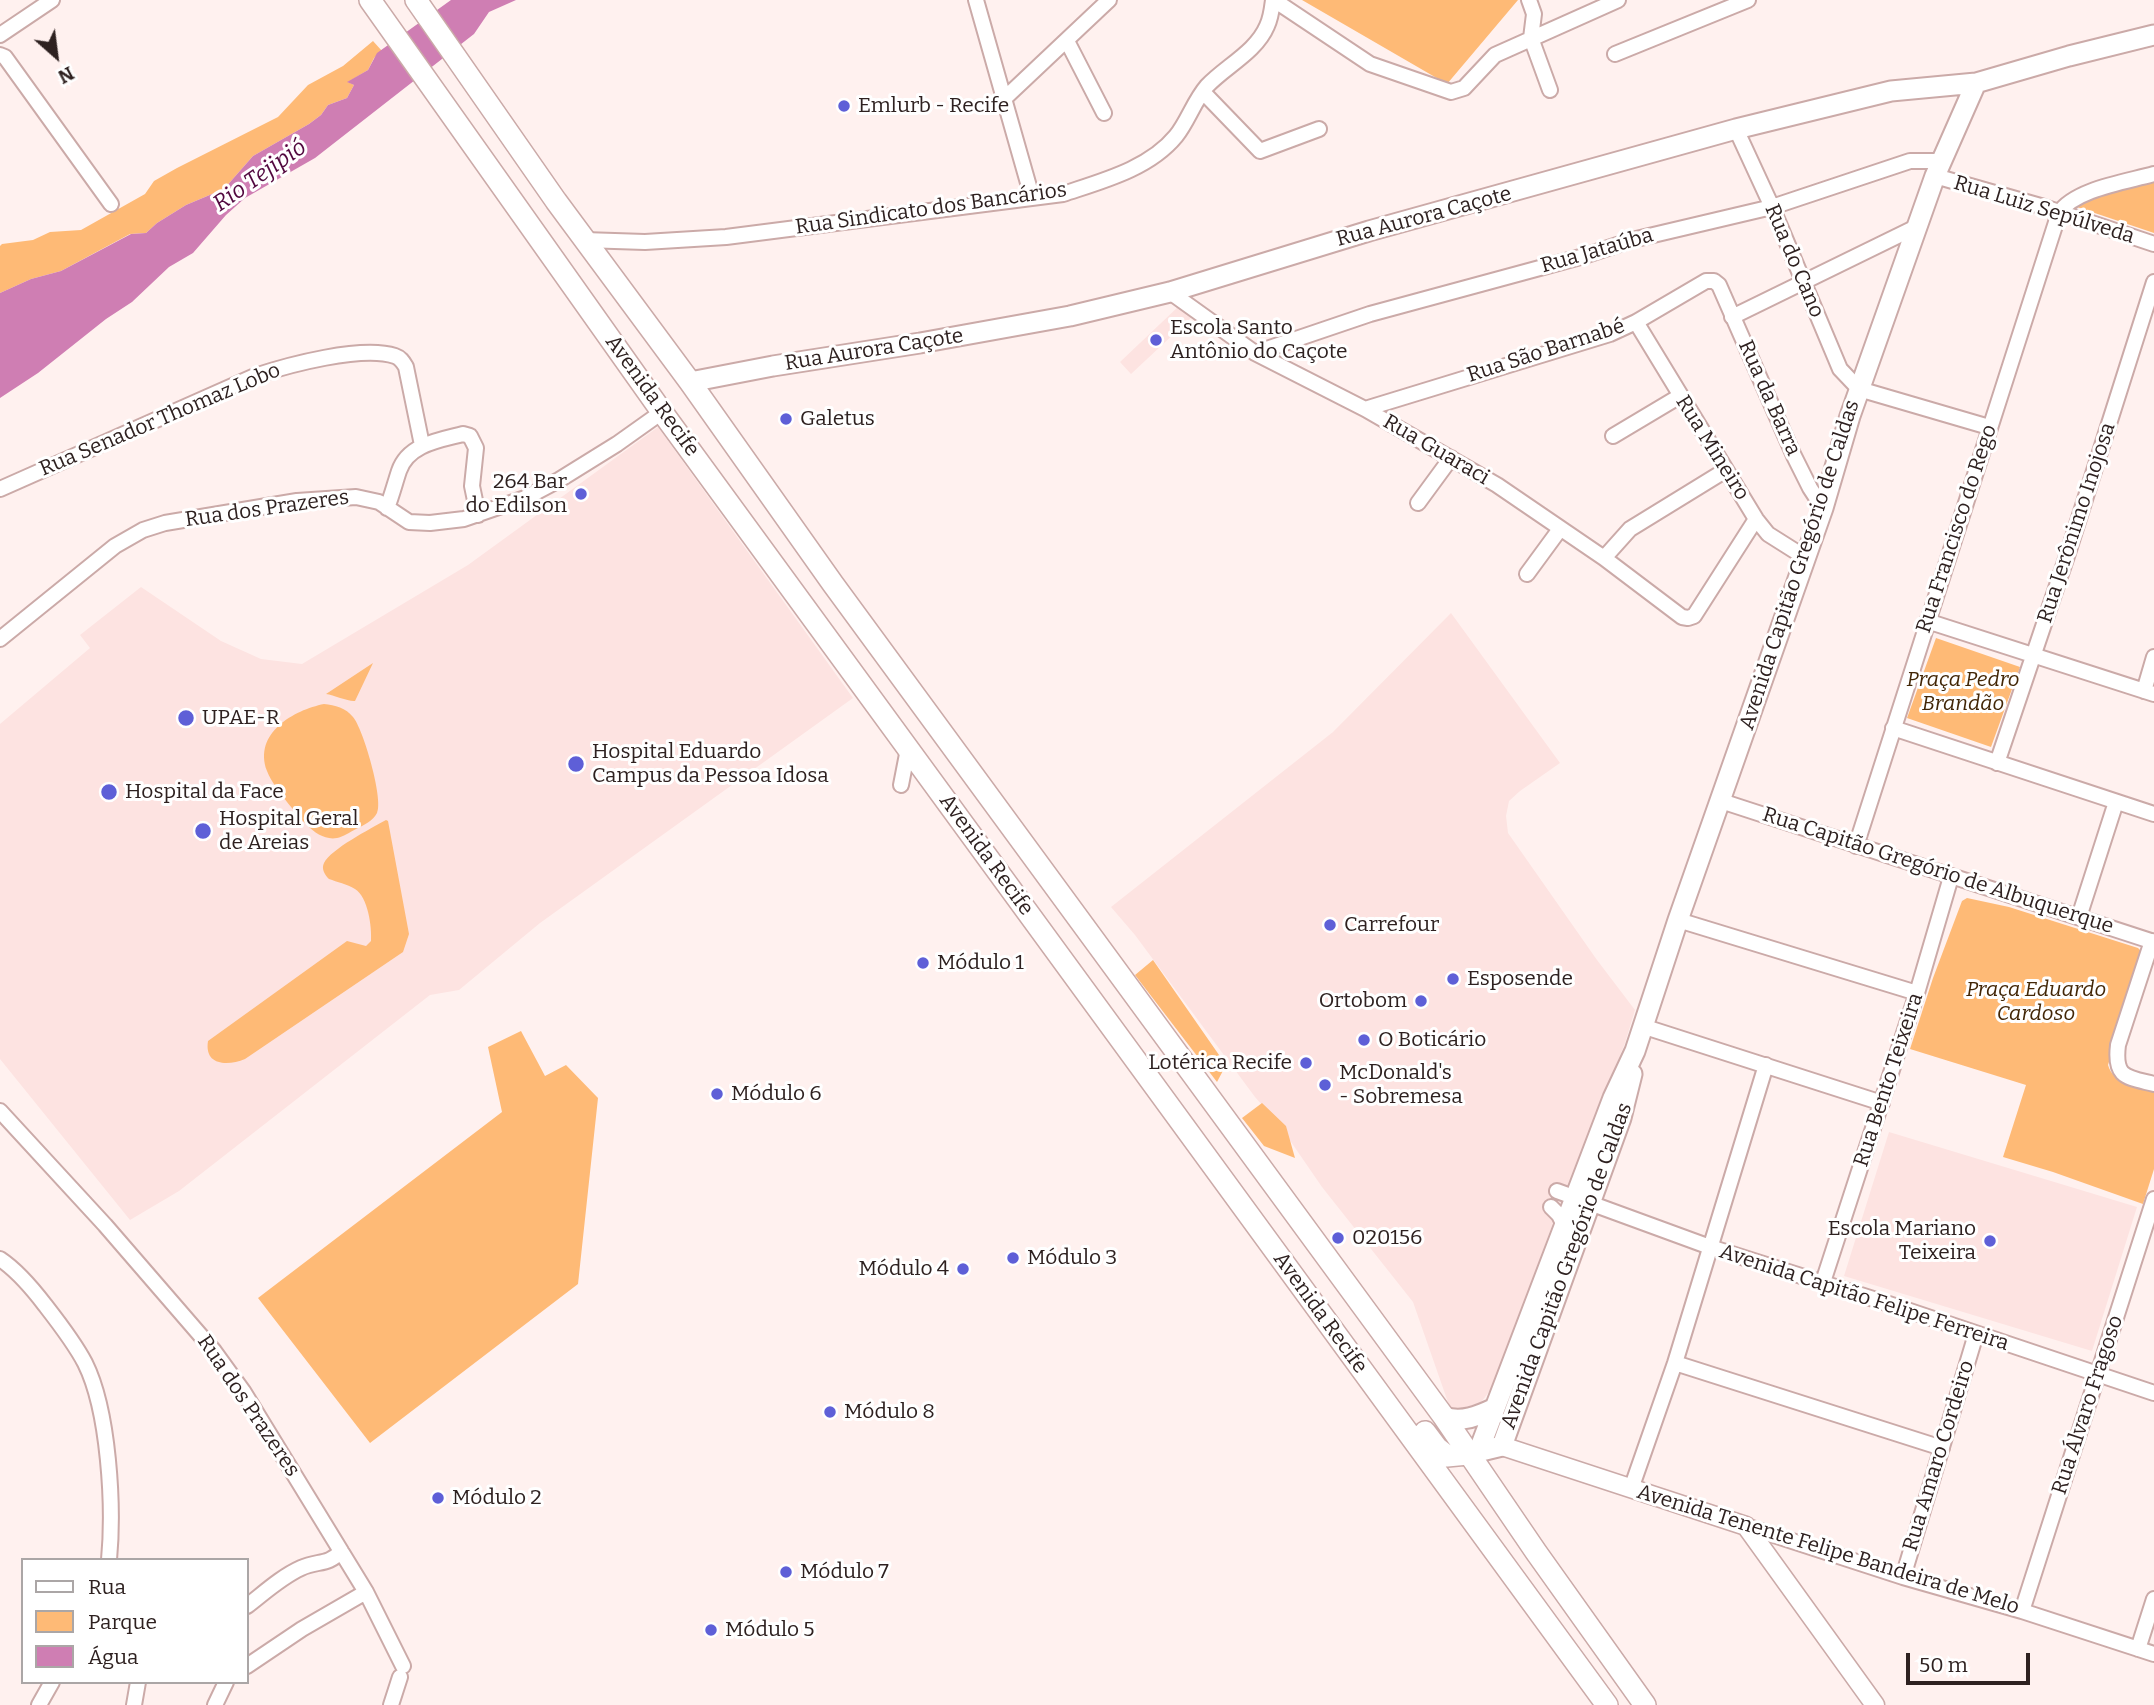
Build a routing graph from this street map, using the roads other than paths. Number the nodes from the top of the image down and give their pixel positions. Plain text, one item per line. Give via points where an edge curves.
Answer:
1 (52, 0) edge
2 (370, 0) edge
3 (1109, 0) edge
4 (1274, 0) edge
5 (1529, 0) edge
6 (1618, 0) edge
7 (1748, 0) edge
8 (418, 1) edge
9 (981, 3) edge
10 (1, 33) edge
11 (2154, 35) edge
12 (1531, 38) junction
13 (1067, 41) junction
14 (1615, 54) dead end
15 (2, 56) edge
16 (1976, 83) junction
17 (1550, 90) dead end
18 (1203, 92) junction
19 (1005, 98) junction
20 (1104, 113) dead end
21 (1319, 129) dead end
22 (1736, 129) junction
23 (1937, 168) junction
24 (2154, 174) edge
25 (1032, 197) junction
26 (111, 204) dead end
27 (1772, 207) junction
28 (2059, 213) junction
29 (1916, 228) junction
30 (584, 240) junction
31 (2154, 244) edge
32 (1803, 281) junction
33 (2154, 282) edge
34 (1719, 285) joint
35 (1170, 292) junction
36 (1732, 317) junction
37 (1636, 322) junction
38 (1255, 353) junction
39 (690, 382) junction
40 (1859, 389) junction
41 (1680, 397) junction
42 (1364, 409) junction
43 (662, 412) junction
44 (1989, 427) junction
45 (1613, 436) dead end
46 (422, 445) junction
47 (1451, 458) junction
48 (1726, 470) junction
49 (0, 489) edge
50 (1418, 503) dead end
51 (387, 508) junction
52 (1824, 508) junction
53 (478, 514) junction
54 (1756, 519) junction
55 (1560, 529) junction
56 (1604, 558) junction
57 (1806, 558) junction
58 (1527, 574) dead end
59 (1927, 621) junction
60 (0, 639) edge
61 (2033, 657) junction
62 (2154, 657) edge
63 (2149, 693) edge
64 (1893, 728) junction
65 (908, 749) junction
66 (1997, 763) junction
67 (901, 785) dead end
68 (1721, 801) junction
69 (2116, 802) junction
70 (2154, 814) edge
71 (1856, 846) junction
72 (1951, 877) junction
73 (2079, 918) junction
74 (1678, 920) junction
75 (2153, 941) edge
76 (1917, 993) junction
77 (1642, 1026) junction
78 (1766, 1066) junction
79 (2154, 1084) edge
80 (1882, 1104) junction
81 (0, 1111) edge
82 (1574, 1198) junction
83 (2154, 1199) edge
84 (1551, 1207) dead end
85 (1564, 1225) junction
86 (1710, 1247) junction
87 (0, 1259) edge
88 (1287, 1268) junction
89 (1823, 1282) junction
90 (1976, 1334) junction
91 (1675, 1363) junction
92 (2097, 1375) junction
93 (2154, 1394) edge
94 (1495, 1408) junction
95 (1444, 1417) junction
96 (1502, 1446) junction
97 (1942, 1448) junction
98 (1473, 1452) junction
99 (1632, 1489) junction
100 (1746, 1526) junction
101 (341, 1551) junction
102 (110, 1558) edge
103 (1903, 1577) junction
104 (366, 1592) junction
105 (2154, 1598) edge
106 (248, 1605) edge
107 (2022, 1611) junction
108 (2138, 1648) junction
109 (2154, 1654) edge
110 (248, 1666) edge
111 (51, 1684) edge
112 (138, 1684) edge
113 (225, 1684) edge
114 (39, 1705) edge
115 (134, 1705) edge
116 (215, 1705) edge
117 (391, 1705) edge
118 (1607, 1705) edge
119 (1645, 1705) edge
120 (1875, 1705) edge

1 - 10 street
2 - 43 main road, Avenida Recife
3 - 13 street
4 - 12 street via 1370,64 1451,92 1464,88 1494,55
4 - 18 street, Rua Sindicato dos Bancários via 1259,38
5 - 12 street via 1534,14
6 - 12 street
7 - 14 street
8 - 30 main road, Avenida Recife
9 - 19 street
10 - 15 street
11 - 16 main road, Rua Aurora Caçote
12 - 17 street
13 - 19 street
13 - 20 street
15 - 26 street
16 - 22 main road, Rua Aurora Caçote via 1891,91
16 - 23 main road, Avenida Capitão Gregório de Caldas
18 - 21 street via 1260,151
18 - 25 street, Rua Sindicato dos Bancários via 1176,135 1137,165 1063,194
19 - 25 street
22 - 27 street, Rua do Cano
22 - 35 main road, Rua Aurora Caçote via 1369,231
23 - 27 street, Rua Jataúba via 1910,161
23 - 28 street, Rua Luiz Sepúlveda
23 - 29 main road, Avenida Capitão Gregório de Caldas
24 - 28 street via 2080,195
25 - 30 street, Rua Sindicato dos Bancários via 726,237
27 - 32 street, Rua do Cano
27 - 38 street, Rua Jataúba via 1632,240 1370,314
28 - 31 street, Rua Luiz Sepúlveda
28 - 44 street, Rua Francisco do Rego
29 - 32 street
29 - 40 main road, Avenida Capitão Gregório de Caldas
30 - 39 main road, Avenida Recife
32 - 36 street
32 - 40 street, Rua do Cano via 1840,369
33 - 61 street, Rua Jerônimo Inojosa
34 - 36 street, Rua da Barra
34 - 37 street, Rua São Barnabé via 1706,281
35 - 38 street, Rua Guaraci
35 - 39 main road, Rua Aurora Caçote via 1058,318
36 - 52 street, Rua da Barra via 1794,456
37 - 41 street, Rua Mineiro
37 - 42 street, Rua São Barnabé via 1573,347
38 - 42 street, Rua Guaraci
39 - 95 main road, Avenida Recife via 960,759
40 - 44 street
40 - 52 main road, Avenida Capitão Gregório de Caldas
41 - 45 street
41 - 48 street, Rua Mineiro
42 - 47 street, Rua Guaraci
43 - 53 street, Rua dos Prazeres via 559,480
43 - 65 main road, Avenida Recife
44 - 59 street, Rua Francisco do Rego
46 - 49 street, Rua Senador Thomaz Lobo via 402,359 381,354 326,357 255,376
46 - 51 street via 400,468
46 - 53 street via 470,436
47 - 50 street
47 - 55 street, Rua Guaraci
48 - 54 street, Rua Mineiro
48 - 56 street via 1647,517
51 - 53 street, Rua dos Prazeres via 409,522
51 - 60 street, Rua dos Prazeres via 356,497 297,501 143,530
52 - 57 main road, Avenida Capitão Gregório de Caldas
54 - 56 street, Rua Guaraci via 1694,616 1688,618 1673,612
54 - 57 street, Rua Mineiro via 1768,534
55 - 56 street, Rua Guaraci
55 - 58 street
57 - 68 main road, Avenida Capitão Gregório de Caldas
59 - 61 street
59 - 64 street, Rua Francisco do Rego
61 - 63 street
61 - 66 street, Rua Jerônimo Inojosa
62 - 63 street
64 - 66 street
64 - 71 street, Rua Francisco do Rego
65 - 67 street
65 - 88 main road, Avenida Recife
66 - 69 street
68 - 71 street, Rua Capitão Gregório de Albuquerque
68 - 74 main road, Avenida Capitão Gregório de Caldas
69 - 70 street
69 - 73 street
71 - 72 street, Rua Capitão Gregório de Albuquerque
72 - 73 street, Rua Capitão Gregório de Albuquerque
72 - 76 street, Rua Bento Teixeira
73 - 75 street, Rua Capitão Gregório de Albuquerque
74 - 76 street
74 - 77 main road, Avenida Capitão Gregório de Caldas
75 - 79 street via 2116,1059 2126,1077
76 - 80 street, Rua Bento Teixeira
77 - 78 street
77 - 82 main road, Avenida Capitão Gregório de Caldas via 1630,1087
78 - 80 street
78 - 86 street
80 - 89 street, Rua Bento Teixeira
81 - 101 street, Rua dos Prazeres via 215,1351
82 - 85 main road, Avenida Capitão Gregório de Caldas
82 - 86 street, Avenida Capitão Felipe Ferreira
82 - 96 main road, Avenida Capitão Gregório de Caldas
83 - 92 street, Rua Álvaro Fragoso
84 - 85 street
85 - 94 main road, Avenida Capitão Gregório de Caldas
86 - 89 street, Avenida Capitão Felipe Ferreira
86 - 91 street
87 - 102 street via 24,1280 64,1329 94,1386 109,1479
88 - 98 main road via 1315,1289 1443,1454 1451,1457
88 - 118 main road, Avenida Recife
89 - 90 street, Avenida Capitão Felipe Ferreira
90 - 92 street, Avenida Capitão Felipe Ferreira
90 - 97 street, Rua Amaro Cordeiro
91 - 97 street
91 - 99 street
92 - 93 street, Avenida Capitão Felipe Ferreira
92 - 107 street, Rua Álvaro Fragoso
94 - 95 main road, Avenida Capitão Gregório de Caldas via 1468,1419
94 - 98 main road
95 - 98 main road, Avenida Recife
96 - 98 main road, Avenida Capitão Gregório de Caldas
96 - 99 street, Avenida Tenente Felipe Bandeira de Melo
97 - 103 street, Rua Amaro Cordeiro
98 - 119 main road, Avenida Recife
99 - 100 street, Avenida Tenente Felipe Bandeira de Melo
100 - 103 street, Avenida Tenente Felipe Bandeira de Melo
100 - 120 street
101 - 104 street, Rua dos Prazeres
101 - 106 street via 332,1561 302,1568
103 - 107 street, Avenida Tenente Felipe Bandeira de Melo
104 - 110 street
104 - 117 street, Rua dos Prazeres via 402,1671
105 - 108 street
107 - 108 street, Avenida Tenente Felipe Bandeira de Melo
108 - 109 street, Avenida Tenente Felipe Bandeira de Melo
111 - 114 street
112 - 115 street
113 - 116 street

